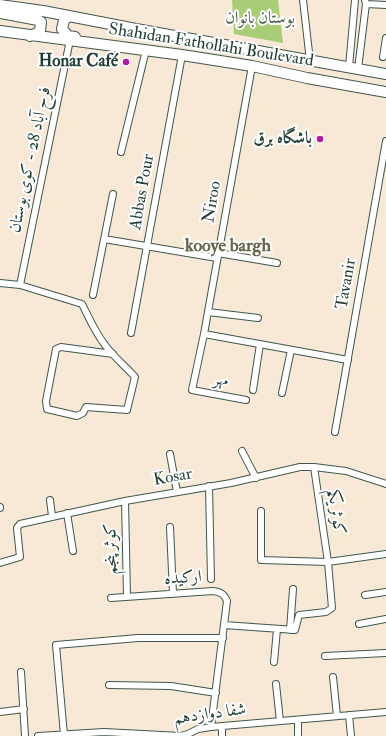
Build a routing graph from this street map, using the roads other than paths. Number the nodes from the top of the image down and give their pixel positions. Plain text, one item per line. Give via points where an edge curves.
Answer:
1 (303, 0) edge
2 (355, 0) edge
3 (366, 2) edge
4 (12, 4) edge
5 (0, 5) edge
6 (386, 5) edge
7 (0, 13) edge
8 (69, 16) junction
9 (0, 31) edge
10 (30, 36) junction
11 (386, 38) edge
12 (70, 40) junction
13 (120, 46) junction
14 (146, 50) junction
15 (182, 55) junction
16 (383, 57) dead end
17 (310, 61) junction
18 (252, 66) junction
19 (353, 68) junction
20 (386, 74) edge
21 (386, 92) edge
22 (386, 141) edge
23 (121, 152) dead end
24 (113, 194) dead end
25 (104, 239) junction
26 (148, 246) junction
27 (218, 256) junction
28 (277, 263) dead end
29 (0, 283) edge
30 (20, 285) junction
31 (93, 295) dead end
32 (208, 312) junction
33 (258, 318) dead end
34 (131, 333) dead end
35 (204, 334) junction
36 (260, 344) junction
37 (291, 350) junction
38 (113, 354) junction
39 (348, 360) junction
40 (192, 390) joint
41 (253, 390) dead end
42 (282, 393) dead end
43 (246, 400) dead end
44 (335, 432) dead end
45 (242, 451) dead end
46 (170, 454) dead end
47 (314, 467) junction
48 (256, 478) junction
49 (386, 484) edge
50 (209, 486) junction
51 (177, 492) junction
52 (50, 500) dead end
53 (125, 501) junction
54 (261, 511) dead end
55 (67, 513) junction
56 (52, 516) junction
57 (170, 527) dead end
58 (73, 552) dead end
59 (386, 554) edge
60 (328, 562) junction
61 (0, 563) edge
62 (211, 579) dead end
63 (294, 589) dead end
64 (386, 592) edge
65 (173, 594) junction
66 (365, 595) dead end
67 (127, 597) junction
68 (111, 598) dead end
69 (386, 619) edge
70 (359, 624) dead end
71 (224, 625) junction
72 (277, 629) junction
73 (290, 630) junction
74 (223, 638) junction
75 (386, 653) edge
76 (325, 656) dead end
77 (274, 662) dead end
78 (21, 672) dead end
79 (333, 677) dead end
80 (276, 684) dead end
81 (109, 685) dead end
82 (216, 693) junction
83 (24, 709) junction
84 (0, 712) edge
85 (386, 712) edge
86 (348, 715) junction
87 (338, 716) junction
88 (298, 720) junction
89 (280, 721) junction
90 (222, 726) junction
91 (210, 727) junction
92 (64, 734) junction
93 (82, 735) edge
94 (25, 736) edge
95 (38, 736) edge
96 (184, 736) edge
97 (222, 736) edge
98 (298, 736) edge
99 (351, 736) edge

1 - 17 street
2 - 19 street
3 - 6 street
3 - 19 street
4 - 5 main road, Shahidan Fathollahi Boulevard
4 - 8 main road, Shahidan Fathollahi Boulevard
7 - 10 main road via 41,22 38,33
8 - 13 main road via 64,20 62,29 68,36
8 - 17 main road, Shahidan Fathollahi Boulevard
9 - 10 main road, Shahidan Fathollahi Boulevard
10 - 12 main road, Shahidan Fathollahi Boulevard
11 - 16 street
12 - 13 main road, Shahidan Fathollahi Boulevard
12 - 30 street, فرح آباد 28 - کوی بوستان
13 - 14 main road, Shahidan Fathollahi Boulevard
14 - 15 main road, Shahidan Fathollahi Boulevard
14 - 23 street
15 - 18 main road, Shahidan Fathollahi Boulevard
15 - 26 street, Abbas Pour
17 - 19 main road, Shahidan Fathollahi Boulevard
18 - 21 main road, Shahidan Fathollahi Boulevard
18 - 27 street, Niroo
19 - 20 main road, Shahidan Fathollahi Boulevard
22 - 39 street, Tavanir
24 - 25 street
25 - 26 street
25 - 31 street
26 - 27 street
26 - 34 street, Abbas Pour
27 - 28 street
27 - 32 street, Niroo
29 - 30 street
30 - 38 street via 82,304 94,328
32 - 33 street
32 - 35 street, Niroo
35 - 36 street
35 - 40 street, Niroo
36 - 37 street
36 - 41 street
37 - 39 street
37 - 42 street
38 - 38 street via 135,377 128,410 86,407 83,413 77,416 47,409 46,401 56,350 61,347
39 - 44 street, Tavanir
40 - 43 street, مهر
45 - 48 street
46 - 51 street
47 - 48 street, Kosar via 300,467
47 - 49 street, Kosar via 346,471
47 - 60 street, کوثر یکم
48 - 50 street, Kosar
50 - 51 street, Kosar
50 - 62 street
51 - 53 street, Kosar
52 - 56 street
53 - 55 street, Kosar
53 - 67 street, کوثر پنجم
54 - 60 street via 261,560
55 - 56 street, Kosar
55 - 58 street
56 - 61 street, Kosar via 17,526 20,557
57 - 65 street
59 - 60 street
60 - 73 street, کوثر یکم via 332,608 326,612 299,615 296,629
63 - 73 street
64 - 66 street
65 - 67 street, ارکیده
65 - 71 street, ارکیده via 220,592 227,601
67 - 68 street, ارکیده
69 - 70 street
71 - 72 street
71 - 74 street
72 - 73 street
72 - 77 street
74 - 82 street
74 - 92 street via 138,638 56,645
75 - 76 street
78 - 83 street
79 - 87 street
80 - 89 street
81 - 82 street via 171,686
82 - 91 street
83 - 84 street
83 - 94 street
85 - 86 street, شفا دوازدهم
86 - 87 street, شفا دوازدهم
86 - 99 street
87 - 88 street, شفا دوازدهم
88 - 89 street, شفا دوازدهم
88 - 98 street
89 - 90 street, شفا دوازدهم
90 - 91 street, شفا دوازدهم
90 - 97 street
91 - 96 street, شفا دوازدهم via 198,729
92 - 93 street, شفا دوازدهم
92 - 95 street, شفا دوازدهم
93 - 96 street, شفا دوازدهم via 119,732

